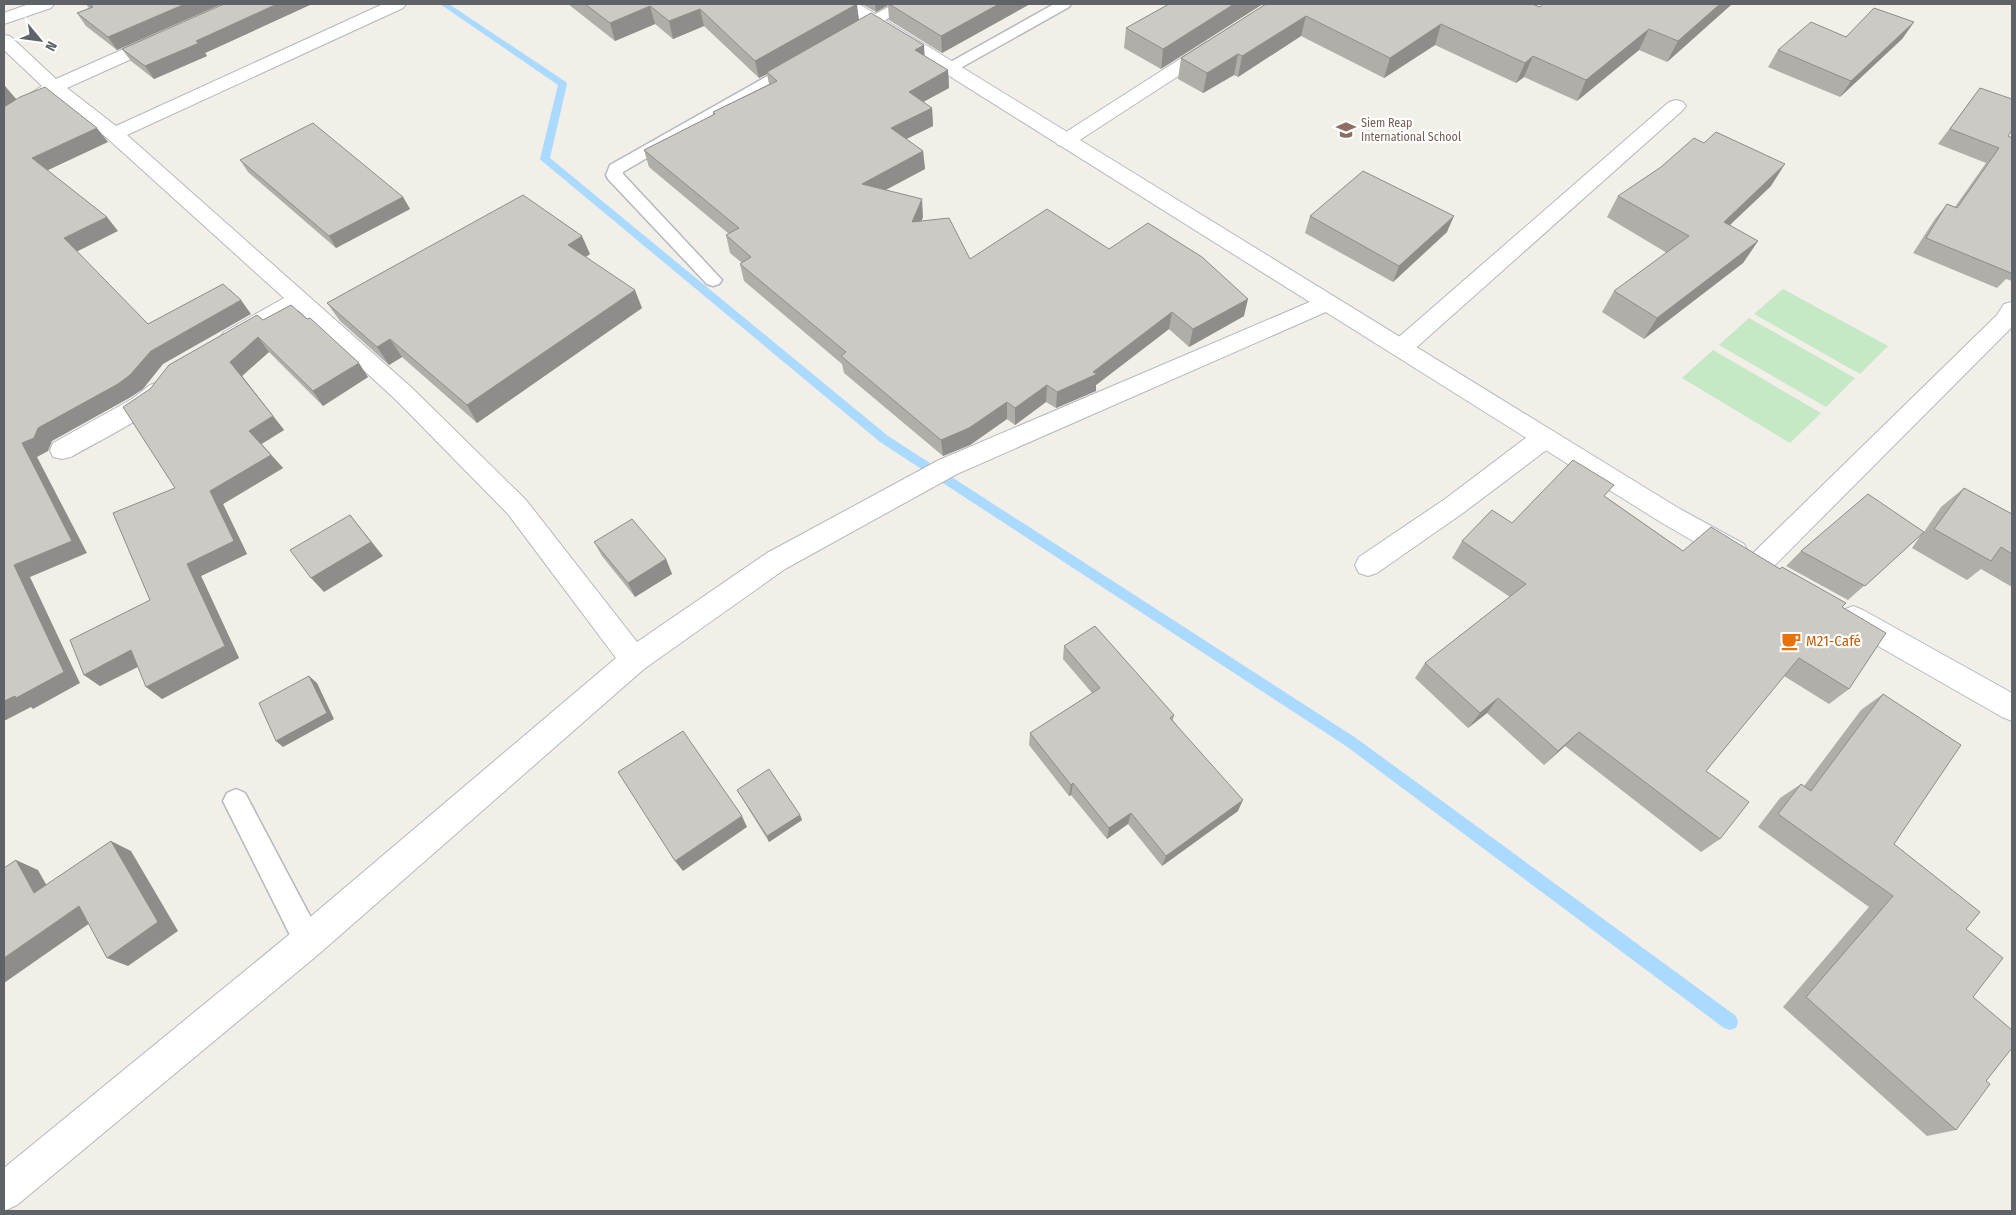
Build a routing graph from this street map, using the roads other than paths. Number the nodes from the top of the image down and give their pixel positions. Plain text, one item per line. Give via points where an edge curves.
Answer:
1 (45, 4) edge
2 (397, 4) edge
3 (847, 4) edge
4 (904, 4) edge
5 (1064, 4) edge
6 (4, 20) edge
7 (874, 20) junction
8 (178, 32) edge
9 (1229, 35) edge
10 (840, 39) edge
11 (4, 40) edge
12 (805, 59) edge
13 (950, 68) junction
14 (54, 87) junction
15 (1676, 106) dead end
16 (4, 118) edge
17 (114, 134) junction
18 (1065, 141) junction
19 (713, 280) dead end
20 (300, 299) junction
21 (1327, 303) junction
22 (2010, 319) edge
23 (214, 348) edge
24 (1401, 348) junction
25 (172, 372) edge
26 (1544, 438) junction
27 (62, 450) dead end
28 (1368, 565) dead end
29 (1836, 609) edge
30 (634, 660) junction
31 (2012, 708) edge
32 (236, 801) dead end
33 (308, 941) junction
34 (4, 1192) edge

1 - 6 street
2 - 17 street
3 - 7 street
4 - 7 lane
5 - 13 lane
7 - 10 lane
7 - 13 street
8 - 14 street
9 - 18 street
11 - 14 street
12 - 19 lane via 616,169 614,175
13 - 18 street
14 - 16 street
14 - 17 street
15 - 24 street
17 - 20 street
18 - 21 street
20 - 23 street
20 - 30 street via 404,394 517,507
21 - 24 street
21 - 30 street via 948,468 776,561
22 - 26 street via 1767,570
24 - 26 street
25 - 27 street via 153,396 141,405
26 - 28 street
29 - 31 street
30 - 33 street
32 - 33 lane
33 - 34 street

